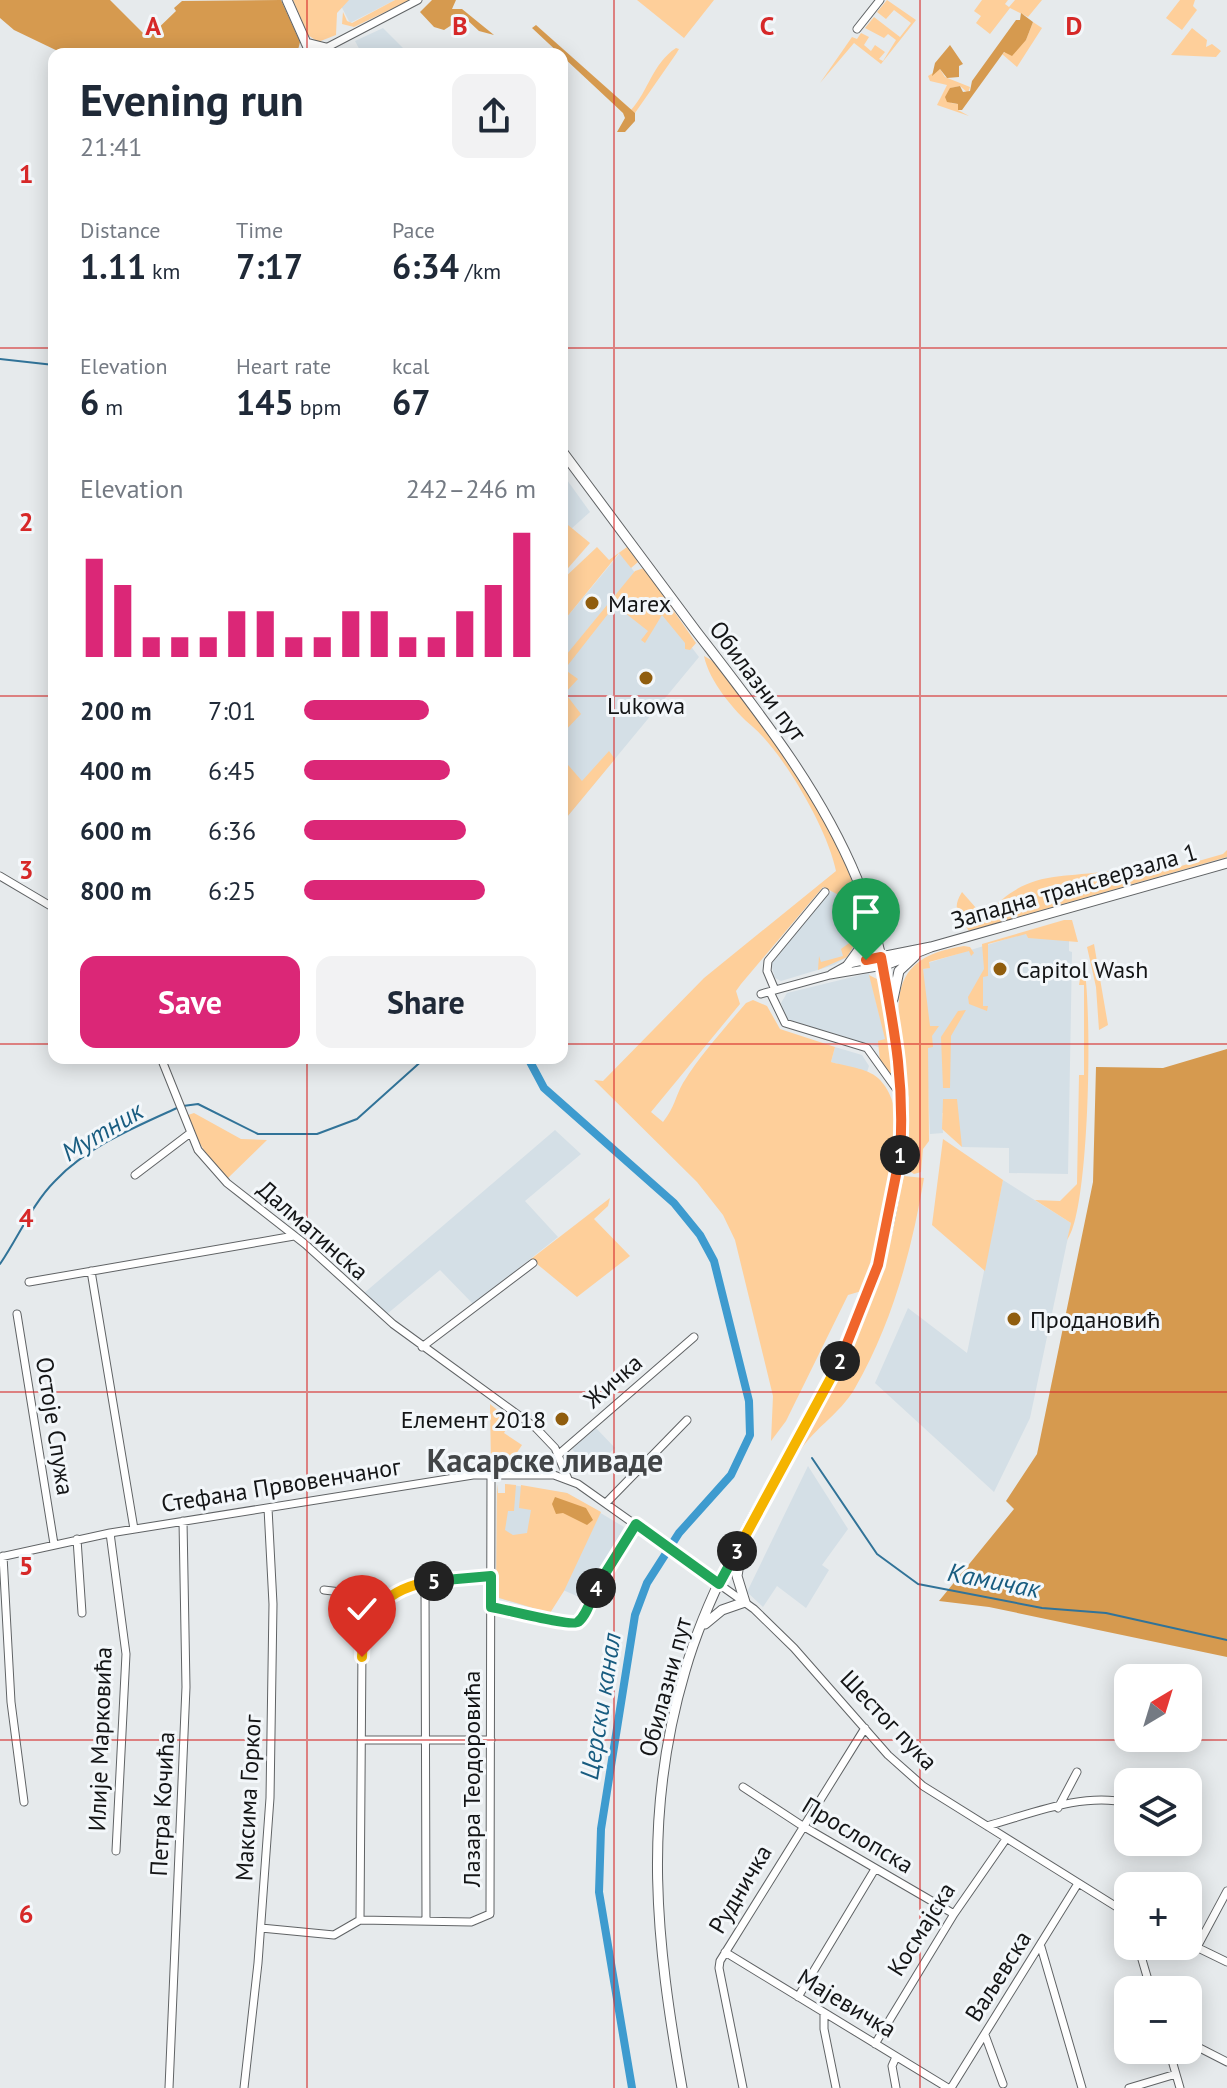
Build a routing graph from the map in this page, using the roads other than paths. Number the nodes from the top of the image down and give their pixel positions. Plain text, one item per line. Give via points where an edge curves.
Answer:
1 (287, 0) edge
2 (418, 0) edge
3 (880, 0) edge
4 (857, 29) dead end
5 (306, 43) junction
6 (309, 48) edge
7 (317, 48) edge
8 (330, 48) edge
9 (568, 459) edge
10 (1227, 863) edge
11 (0, 876) edge
12 (825, 892) dead end
13 (48, 904) edge
14 (870, 915) junction
15 (931, 947) junction
16 (915, 956) junction
17 (882, 961) junction
18 (848, 965) junction
19 (830, 975) junction
20 (769, 992) junction
21 (892, 1015) junction
22 (163, 1064) edge
23 (903, 1097) junction
24 (189, 1134) junction
25 (135, 1175) dead end
26 (294, 1236) junction
27 (533, 1263) dead end
28 (91, 1271) junction
29 (29, 1282) dead end
30 (17, 1314) dead end
31 (694, 1337) dead end
32 (422, 1347) junction
33 (687, 1420) dead end
34 (558, 1455) junction
35 (491, 1473) junction
36 (568, 1479) junction
37 (606, 1503) junction
38 (268, 1508) junction
39 (183, 1521) junction
40 (636, 1524) junction
41 (134, 1529) junction
42 (110, 1533) junction
43 (77, 1539) junction
44 (54, 1544) junction
45 (740, 1544) junction
46 (2, 1557) edge
47 (686, 1560) joint
48 (491, 1576) junction
49 (425, 1582) junction
50 (719, 1584) junction
51 (324, 1590) dead end
52 (745, 1602) junction
53 (379, 1604) junction
54 (491, 1607) junction
55 (82, 1613) dead end
56 (697, 1633) junction
57 (865, 1728) junction
58 (361, 1740) junction
59 (427, 1740) junction
60 (491, 1740) junction
61 (1077, 1772) dead end
62 (743, 1787) dead end
63 (1114, 1800) edge
64 (24, 1802) dead end
65 (1058, 1808) junction
66 (801, 1825) junction
67 (987, 1826) junction
68 (1006, 1839) junction
69 (116, 1851) dead end
70 (875, 1869) junction
71 (1077, 1885) junction
72 (1227, 1891) edge
73 (1114, 1906) edge
74 (954, 1914) junction
75 (360, 1920) junction
76 (426, 1921) junction
77 (261, 1928) junction
78 (1202, 1938) edge
79 (1041, 1947) junction
80 (1202, 1950) edge
81 (725, 1952) junction
82 (1227, 1962) edge
83 (798, 1997) junction
84 (824, 2013) junction
85 (985, 2035) junction
86 (875, 2044) junction
87 (1202, 2049) edge
88 (896, 2057) junction
89 (1227, 2062) edge
90 (1173, 2064) edge
91 (1176, 2074) junction
92 (1003, 2084) dead end
93 (169, 2088) edge
94 (244, 2088) edge
95 (682, 2088) edge
96 (743, 2088) edge
97 (836, 2088) edge
98 (896, 2088) edge
99 (949, 2088) edge
100 (1082, 2088) edge
101 (1129, 2088) edge
102 (1180, 2088) edge

1 - 5 main road
2 - 8 street
3 - 4 street
5 - 6 main road
5 - 7 main road
9 - 14 main road, Обилазни пут via 795,765 838,837
10 - 15 main road, Западна трансверзала 1
11 - 13 street
12 - 20 street via 768,961
14 - 17 main road, Обилазни пут
14 - 18 main road via 864,941
15 - 16 main road, Западна трансверзала 1
15 - 17 main road, Западна трансверзала 1
16 - 17 main road, Западна трансверзала 1
16 - 21 main road via 896,978
17 - 18 street
17 - 19 street
17 - 21 main road, Обилазни пут
18 - 19 street
19 - 20 street
20 - 23 street via 785,1023 867,1048
21 - 23 main road, Обилазни пут
22 - 24 street, Далматинска
23 - 45 main road, Обилазни пут via 893,1203 869,1294 834,1372
24 - 25 street
24 - 26 street, Далматинска via 227,1183
26 - 28 street
26 - 32 street, Далматинска
27 - 32 street
28 - 29 street
28 - 41 street
30 - 44 street, Остоје Спужа
31 - 34 street, Жичка
32 - 34 street, Далматинска via 536,1428
33 - 37 street
34 - 36 street, Далматинска
35 - 36 street, Стефана Првовенчаног
35 - 38 street, Стефана Првовенчаног
35 - 48 street, Лазара Теодоровића
36 - 37 street, Стефана Првовенчаног
37 - 40 street, Стефана Првовенчаног
38 - 39 street, Стефана Првовенчаног
38 - 77 street, Максима Горког via 273,1662
39 - 41 street, Стефана Првовенчаног
39 - 93 street, Петра Кочића via 186,1703
40 - 47 street, Стефана Првовенчаног
40 - 54 street via 577,1623
41 - 42 street, Стефана Првовенчаног
42 - 43 street, Стефана Првовенчаног
42 - 69 street, Илије Марковића via 126,1654
43 - 44 street, Стефана Првовенчаног
43 - 55 street
44 - 46 street, Стефана Првовенчаног
45 - 50 main road, Обилазни пут
45 - 52 main road via 737,1576
46 - 64 street via 12,1714
47 - 50 street, Шестог пука
48 - 49 street
48 - 54 street, Лазара Теодоровића
49 - 53 street via 394,1592
49 - 59 street
50 - 52 street, Шестог пука
50 - 56 main road, Обилазни пут
51 - 53 street
52 - 56 main road via 715,1613
52 - 57 street, Шестог пука via 788,1641
53 - 58 street via 363,1635
54 - 60 street, Лазара Теодоровића
56 - 95 main road, Обилазни пут via 666,1750 655,1843 659,1939
57 - 66 street, Рудничка
57 - 67 street, Шестог пука via 923,1786
58 - 59 street
58 - 75 street
59 - 60 street
59 - 76 street
60 - 76 street, Лазара Теодоровића via 490,1914 471,1922
61 - 65 street
62 - 66 street, Прослопска
63 - 65 street
65 - 67 street
66 - 70 street, Прослопска
66 - 81 street, Рудничка
67 - 68 street, Шестог пука
68 - 71 street, Шестог пука
68 - 74 street, Космајска
70 - 74 street, Прослопска
70 - 83 street
71 - 73 street, Шестог пука
71 - 79 street, Ваљевска
72 - 78 street
74 - 86 street, Космајска
75 - 76 street, Лазара Теодоровића
75 - 77 street via 334,1935
77 - 94 street, Максима Горког
79 - 85 street, Ваљевска
79 - 100 street
80 - 82 street
81 - 83 street, Мајевичка
81 - 96 street, Рудничка via 719,1968
83 - 84 street, Мајевичка
84 - 86 street, Мајевичка
84 - 97 street
85 - 92 street
85 - 99 street, Ваљевска
86 - 88 street, Мајевичка
87 - 89 street
88 - 98 street
88 - 99 street, Мајевичка
90 - 91 street
91 - 101 street
91 - 102 street

